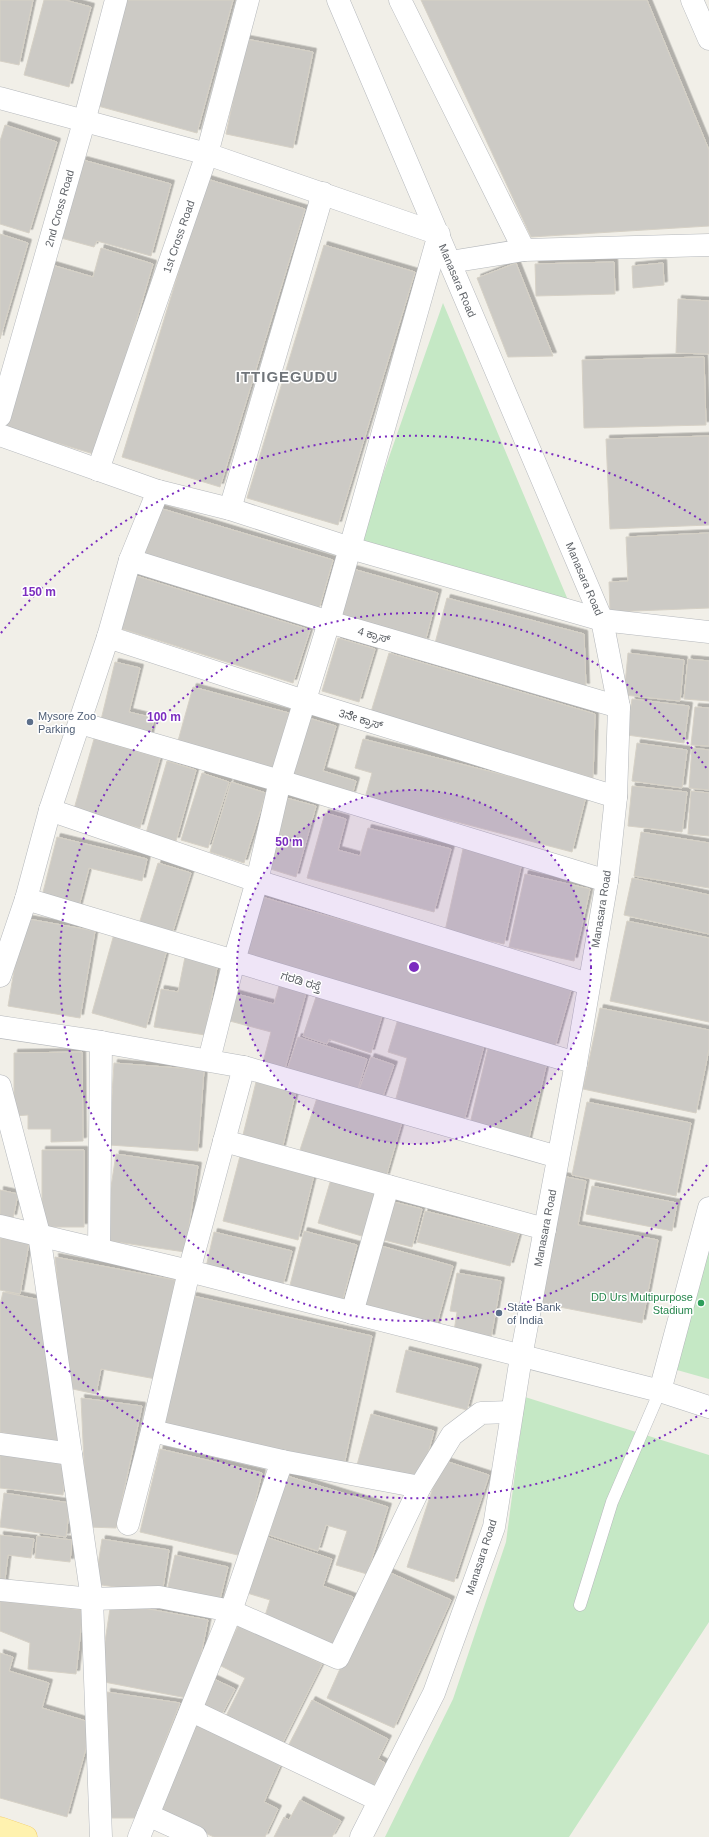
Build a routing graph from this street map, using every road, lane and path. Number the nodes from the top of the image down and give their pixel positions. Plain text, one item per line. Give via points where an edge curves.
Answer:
1 (116, 0) edge
2 (248, 0) edge
3 (338, 0) edge
4 (400, 0) edge
5 (692, 0) edge
6 (709, 39) edge
7 (0, 98) edge
8 (84, 122) junction
9 (207, 154) junction
10 (323, 193) junction
11 (439, 234) junction
12 (709, 245) edge
13 (524, 250) junction
14 (450, 262) junction
15 (0, 416) edge
16 (0, 435) edge
17 (98, 470) junction
18 (158, 491) junction
19 (230, 510) junction
20 (350, 548) junction
21 (130, 560) junction
22 (602, 620) junction
23 (329, 622) junction
24 (709, 632) edge
25 (108, 637) junction
26 (304, 702) junction
27 (618, 707) junction
28 (80, 723) junction
29 (280, 781) junction
30 (616, 797) junction
31 (50, 810) junction
32 (607, 881) junction
33 (257, 882) junction
34 (26, 899) junction
35 (234, 961) junction
36 (0, 976) edge
37 (588, 984) junction
38 (0, 1027) edge
39 (101, 1042) junction
40 (209, 1060) junction
41 (576, 1063) junction
42 (244, 1067) junction
43 (0, 1086) edge
44 (224, 1141) junction
45 (558, 1157) junction
46 (388, 1186) junction
47 (709, 1208) edge
48 (0, 1226) edge
49 (545, 1229) junction
50 (39, 1234) junction
51 (99, 1249) junction
52 (189, 1271) junction
53 (352, 1313) junction
54 (521, 1357) junction
55 (660, 1391) junction
56 (709, 1407) edge
57 (512, 1412) junction
58 (152, 1431) junction
59 (0, 1444) edge
60 (71, 1454) junction
61 (282, 1461) junction
62 (420, 1487) junction
63 (128, 1524) dead end
64 (0, 1590) edge
65 (92, 1599) junction
66 (580, 1605) dead end
67 (232, 1611) junction
68 (192, 1710) junction
69 (379, 1800) junction
70 (148, 1814) junction
71 (0, 1828) edge
72 (26, 1837) edge
73 (101, 1837) edge
74 (139, 1837) edge
75 (196, 1837) edge
76 (361, 1837) edge

1 - 8 street, 2nd Cross Road
2 - 9 street, 1st Cross Road
3 - 11 street, Manasara Road
4 - 13 street
5 - 6 street
7 - 8 street
8 - 9 street
8 - 15 street, 2nd Cross Road
9 - 10 street
9 - 17 street, 1st Cross Road
10 - 11 street
10 - 19 street
11 - 14 street, Manasara Road
11 - 20 street
12 - 13 street
13 - 14 street
14 - 22 street, Manasara Road
16 - 17 street
17 - 18 street
18 - 19 street
18 - 21 street
19 - 20 street
20 - 22 street
20 - 23 street
21 - 23 street, 4 ಕ್ರಾಸ್
21 - 25 street
22 - 24 street
22 - 27 street, Manasara Road
23 - 26 street
23 - 27 street, 4 ಕ್ರಾಸ್
25 - 26 street, 3ನೆೇ ಕ್ರಾಸ್
25 - 28 street
26 - 29 street
26 - 30 street, 3ನೆೇ ಕ್ರಾಸ್
27 - 30 street, Manasara Road
28 - 29 street
28 - 31 street
29 - 32 street
29 - 33 street
30 - 32 street, Manasara Road
31 - 33 street
31 - 34 street
32 - 37 street, Manasara Road
33 - 35 street
33 - 37 street
34 - 35 street, ಗರಡಿ ರಸ್ತೆ
34 - 36 street
35 - 40 street
35 - 41 street, ಗರಡಿ ರಸ್ತೆ
37 - 41 street, Manasara Road
38 - 39 street
39 - 40 street
39 - 51 street
40 - 42 street
41 - 45 street, Manasara Road
42 - 44 street
42 - 45 street
43 - 50 street
44 - 46 street
44 - 52 street
45 - 49 street, Manasara Road
46 - 49 street
46 - 53 street
47 - 55 street
48 - 50 street
49 - 54 street, Manasara Road
50 - 51 street
50 - 60 street
51 - 52 street
52 - 53 street
52 - 58 street
53 - 54 street
54 - 55 street
54 - 57 street, Manasara Road
55 - 56 street
55 - 66 lane via 612,1502
57 - 62 street via 482,1413 452,1435
57 - 69 street, Manasara Road via 494,1526 434,1693
58 - 61 street
58 - 63 street
59 - 60 street
60 - 65 street
61 - 62 street
61 - 67 street
62 - 67 street via 338,1658
64 - 65 street
65 - 67 street via 159,1597
65 - 73 street
67 - 68 street
68 - 69 street
68 - 70 street
69 - 76 street, Manasara Road
70 - 74 street
70 - 75 street
71 - 72 main road

